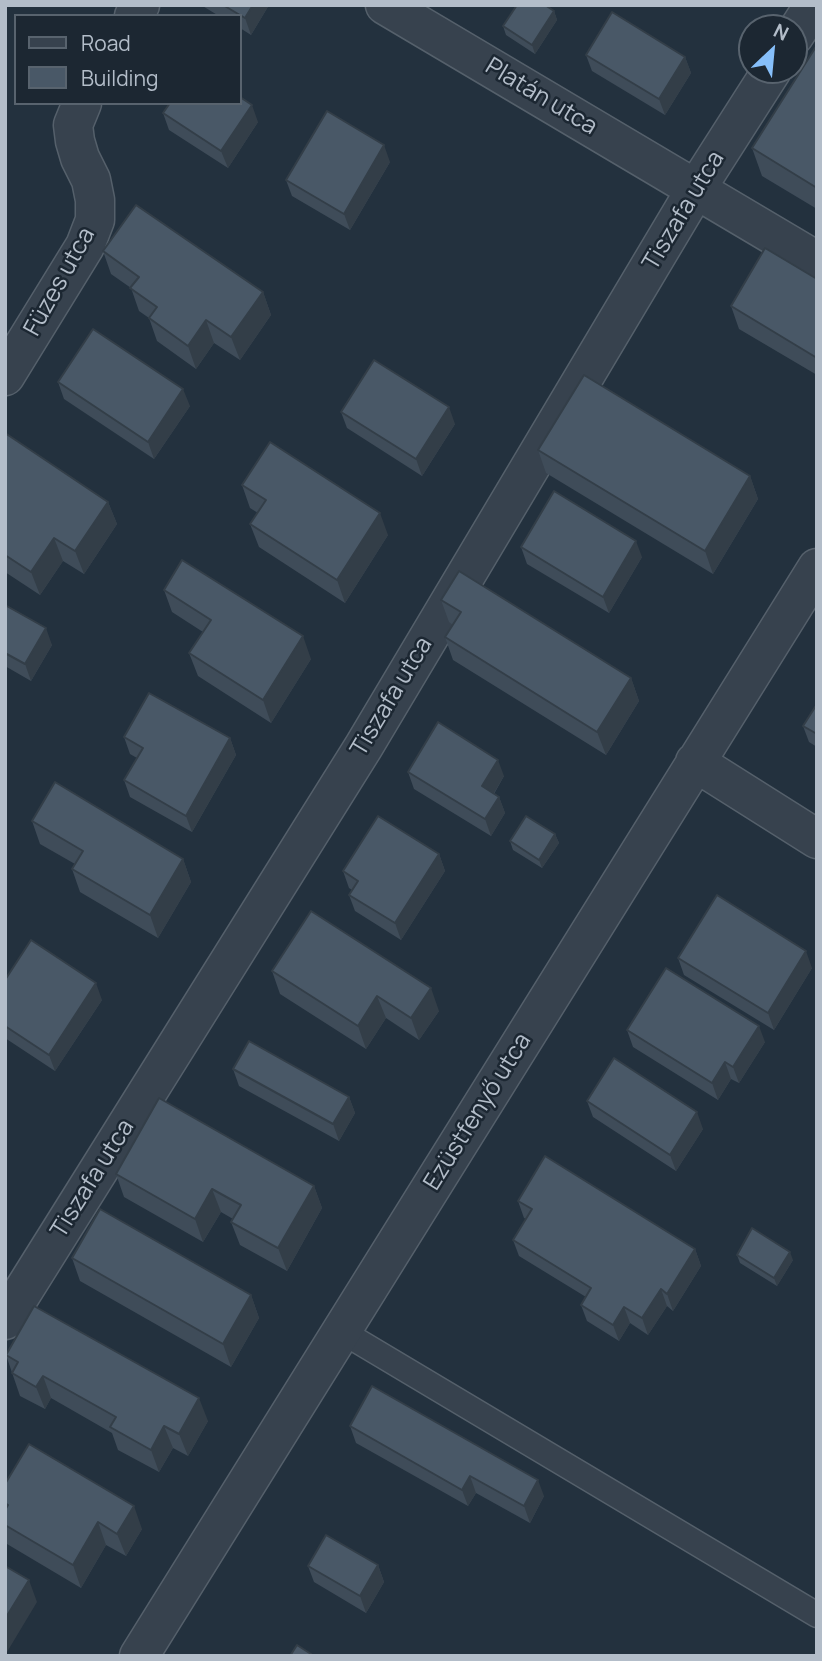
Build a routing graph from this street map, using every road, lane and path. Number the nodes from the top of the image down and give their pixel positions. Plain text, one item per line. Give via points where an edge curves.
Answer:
1 (385, 5) edge
2 (763, 84) edge
3 (81, 105) edge
4 (696, 189) junction
5 (817, 261) edge
6 (5, 376) edge
7 (817, 568) edge
8 (695, 762) junction
9 (817, 839) edge
10 (5, 1320) edge
11 (341, 1331) junction
12 (817, 1615) edge
13 (139, 1656) edge

1 - 4 street, Platán utca
2 - 4 street, Tiszafa utca
3 - 6 street, Füzes utca via 73,125 80,158 91,180 95,220 85,246
4 - 5 street, Platán utca
4 - 10 street, Tiszafa utca via 364,746
7 - 8 street, Ezüstfenyő utca
8 - 9 street
8 - 11 street, Ezüstfenyő utca
11 - 12 lane
11 - 13 street, Ezüstfenyő utca

